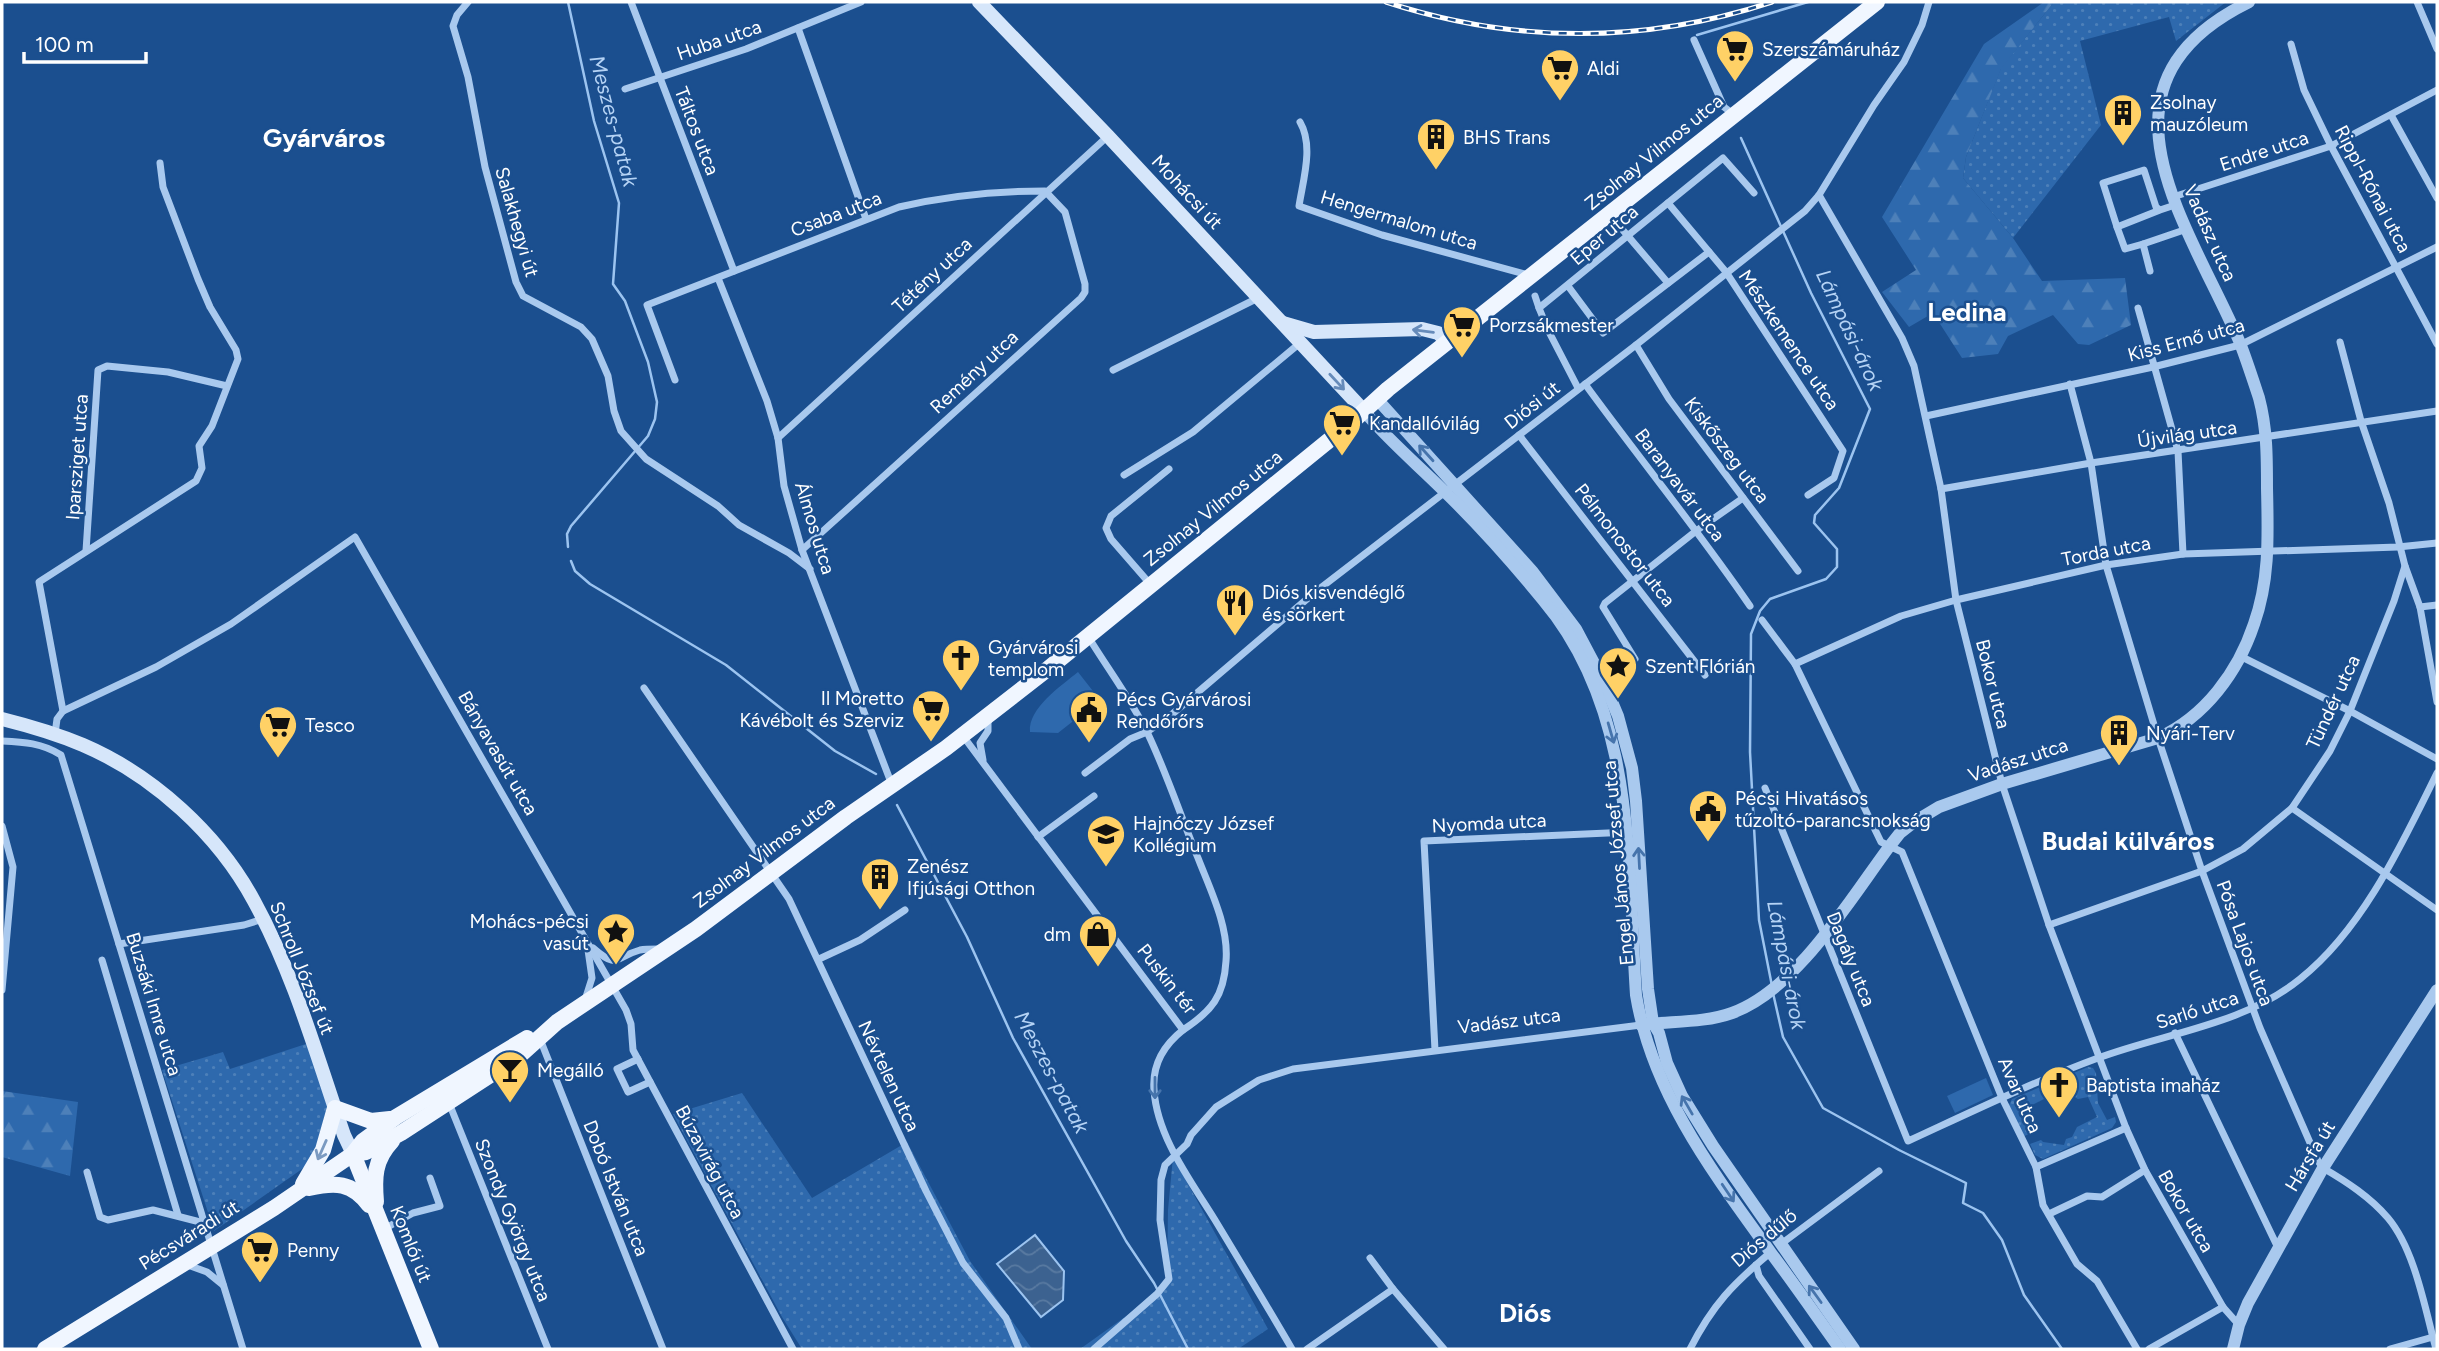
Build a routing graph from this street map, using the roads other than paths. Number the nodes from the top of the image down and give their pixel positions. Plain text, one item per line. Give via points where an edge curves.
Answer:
1 (468, 2) edge
2 (631, 2) edge
3 (861, 2) edge
4 (979, 2) edge
5 (1877, 2) edge
6 (1930, 2) edge
7 (2249, 2) edge
8 (2417, 2) edge
9 (798, 28) junction
10 (1694, 40) dead end
11 (2291, 44) dead end
12 (2437, 49) edge
13 (660, 77) junction
14 (625, 89) dead end
15 (2437, 90) edge
16 (2391, 115) junction
17 (1728, 119) junction
18 (1300, 122) dead end
19 (1108, 136) junction
20 (2331, 146) junction
21 (160, 163) dead end
22 (1045, 191) junction
23 (1754, 193) dead end
24 (1819, 195) junction
25 (2437, 198) edge
26 (2174, 201) junction
27 (1668, 202) junction
28 (2160, 211) junction
29 (1610, 215) junction
30 (866, 219) junction
31 (2117, 227) junction
32 (2184, 230) junction
33 (1627, 235) junction
34 (2143, 244) junction
35 (2437, 247) edge
36 (1709, 252) junction
37 (2396, 267) junction
38 (734, 271) junction
39 (2150, 271) dead end
40 (1726, 272) junction
41 (1532, 276) junction
42 (718, 278) junction
43 (1668, 283) junction
44 (1568, 286) junction
45 (1535, 296) dead end
46 (1259, 298) junction
47 (1539, 308) junction
48 (2138, 308) dead end
49 (1282, 323) junction
50 (1328, 332) junction
51 (1448, 342) junction
52 (2340, 342) dead end
53 (2437, 344) edge
54 (1636, 345) junction
55 (2240, 345) junction
56 (1305, 348) junction
57 (2153, 367) junction
58 (1114, 370) dead end
59 (675, 380) dead end
60 (2070, 384) junction
61 (227, 386) junction
62 (1582, 386) junction
63 (1377, 399) junction
64 (1364, 411) junction
65 (2437, 411) edge
66 (1927, 416) junction
67 (2361, 421) junction
68 (1520, 435) junction
69 (778, 438) junction
70 (2266, 438) junction
71 (2178, 451) junction
72 (2091, 463) junction
73 (1169, 469) dead end
74 (1124, 475) dead end
75 (1450, 488) junction
76 (1941, 489) junction
77 (1808, 495) dead end
78 (1743, 498) junction
79 (1696, 531) junction
80 (2437, 543) edge
81 (2398, 547) junction
82 (802, 550) junction
83 (86, 551) junction
84 (2268, 551) junction
85 (2183, 554) junction
86 (2106, 565) junction
87 (2404, 566) junction
88 (810, 569) junction
89 (1798, 571) dead end
90 (1632, 581) junction
91 (1151, 584) junction
92 (1956, 600) junction
93 (2437, 605) edge
94 (1750, 606) dead end
95 (2420, 607) junction
96 (1762, 620) dead end
97 (1088, 637) junction
98 (2240, 656) junction
99 (1635, 659) dead end
100 (1795, 664) junction
101 (1705, 675) dead end
102 (644, 688) dead end
103 (2437, 702) edge
104 (63, 711) junction
105 (2350, 711) junction
106 (988, 716) junction
107 (2, 719) edge
108 (1147, 732) junction
109 (55, 734) junction
110 (963, 735) junction
111 (2158, 738) junction
112 (2, 741) edge
113 (2437, 760) edge
114 (986, 767) junction
115 (1085, 773) dead end
116 (2437, 773) edge
117 (2002, 784) junction
118 (892, 785) junction
119 (1765, 788) dead end
120 (1094, 796) dead end
121 (2292, 808) junction
122 (2, 826) edge
123 (1632, 832) junction
124 (1038, 837) junction
125 (1889, 847) junction
126 (2202, 871) junction
127 (772, 874) junction
128 (2385, 875) junction
129 (905, 910) dead end
130 (2437, 910) edge
131 (263, 919) junction
132 (2049, 925) junction
133 (1824, 934) junction
134 (585, 940) junction
135 (119, 944) junction
136 (666, 949) junction
137 (819, 959) junction
138 (102, 960) dead end
139 (611, 986) junction
140 (2, 990) edge
141 (2437, 990) edge
142 (583, 1004) junction
143 (2253, 1009) junction
144 (557, 1022) junction
145 (1647, 1024) junction
146 (1183, 1030) junction
147 (2175, 1033) junction
148 (540, 1039) junction
149 (1436, 1050) junction
150 (2099, 1058) junction
151 (638, 1059) junction
152 (650, 1082) junction
153 (2003, 1098) junction
154 (449, 1102) junction
155 (335, 1108) junction
156 (399, 1125) junction
157 (2126, 1128) junction
158 (1908, 1141) joint
159 (353, 1154) junction
160 (1176, 1154) junction
161 (2036, 1167) junction
162 (2323, 1168) junction
163 (2145, 1170) junction
164 (1879, 1171) dead end
165 (87, 1172) dead end
166 (430, 1178) dead end
167 (299, 1189) junction
168 (2049, 1214) junction
169 (178, 1215) junction
170 (380, 1222) junction
171 (204, 1223) junction
172 (211, 1247) junction
173 (1775, 1248) junction
174 (2279, 1250) junction
175 (1370, 1258) dead end
176 (183, 1264) junction
177 (1756, 1265) junction
178 (223, 1286) junction
179 (1393, 1289) junction
180 (2223, 1307) junction
181 (2239, 1325) junction
182 (2433, 1338) junction
183 (45, 1349) edge
184 (243, 1349) edge
185 (430, 1349) edge
186 (548, 1349) edge
187 (663, 1349) edge
188 (793, 1349) edge
189 (1019, 1349) edge
190 (1094, 1349) edge
191 (1292, 1349) edge
192 (1307, 1349) edge
193 (1444, 1349) edge
194 (1690, 1349) edge
195 (1810, 1349) edge
196 (1840, 1349) edge
197 (1854, 1349) edge
198 (2137, 1349) edge
199 (2149, 1349) edge
200 (2233, 1349) edge
201 (2390, 1349) edge
202 (2437, 1349) edge

1 - 88 street, Salakhegyi út via 453,26 485,167 523,296 581,327 592,339 608,376 621,431 643,455 739,525
2 - 13 street, Táltos utca
3 - 9 street, Huba utca
4 - 19 main road, Mohácsi út
5 - 17 main road, Zsolnay Vilmos utca
6 - 24 street, Diósi út via 1904,62
7 - 26 street, Vadász utca via 2223,14 2195,38 2166,80 2158,109 2158,140
8 - 12 street
9 - 13 street, Huba utca
9 - 30 street
10 - 17 street
11 - 20 street, Rippl-Rónai utca via 2304,90
13 - 14 street, Huba utca
13 - 38 street, Táltos utca
15 - 16 street, Endre utca
16 - 20 street, Endre utca
16 - 25 street
17 - 29 main road, Zsolnay Vilmos utca
18 - 41 street, Hengermalom utca via 1307,145 1299,206
19 - 22 street, Tétény utca
19 - 46 main road, Mohácsi út
20 - 26 street, Endre utca
20 - 37 street, Rippl-Rónai utca
21 - 61 street, Iparsziget utca via 163,187 198,279 238,355
22 - 30 street, Csaba utca via 925,201
22 - 69 street, Tétény utca
22 - 82 street, Remény utca via 1065,212 1085,284 1081,298
23 - 27 street, Eper utca via 1723,158
24 - 40 street, Diósi út
24 - 66 street, Bokor utca via 1902,338
26 - 28 street, Endre utca
26 - 32 street, Vadász utca
27 - 33 street, Eper utca
27 - 36 street, Mészkemence utca
28 - 31 street, Endre utca
28 - 31 street via 2144,170 2103,183
29 - 33 street
29 - 41 main road, Zsolnay Vilmos utca
30 - 38 street, Csaba utca
31 - 34 street via 2125,248
32 - 34 street
32 - 55 street, Vadász utca
33 - 43 street
33 - 44 street, Eper utca
34 - 39 street
35 - 37 street, Kiss Ernő utca
36 - 40 street, Mészkemence utca
36 - 43 street
37 - 53 street, Rippl-Rónai utca
37 - 55 street, Kiss Ernő utca
38 - 42 street, Csaba utca
40 - 54 street, Diósi út
40 - 77 street, Mészkemence utca via 1843,451 1834,478
41 - 51 main road, Zsolnay Vilmos utca
42 - 59 street, Csaba utca via 647,305
42 - 69 street, Álmos utca
43 - 44 street via 1603,333
44 - 47 street, Eper utca
45 - 47 street
46 - 49 main road, Mohácsi út
46 - 58 street
47 - 62 street
48 - 57 street
49 - 50 main road
49 - 56 main road, Mohácsi út
51 -> 50 main road via 1438,333 1422,329
50 - 56 main road
51 - 63 main road, Zsolnay Vilmos utca
52 - 67 street
54 - 62 street, Diósi út
54 - 78 street, Kiskőszeg utca via 1669,399
55 - 57 street, Kiss Ernő utca
55 - 70 street, Vadász utca via 2259,399
56 -> 64 main road, Mohácsi út
56 - 74 street via 1193,432
57 - 60 street, Kiss Ernő utca
57 - 71 street
60 - 66 street, Kiss Ernő utca
60 - 72 street, Pósa Lajos utca
61 - 83 street, Iparsziget utca via 199,446 202,468 196,481
61 - 83 street, Iparsziget utca via 168,372 107,366 99,370
62 - 68 street, Diósi út
62 - 79 street, Baranyavár utca
63 - 64 main road, Zsolnay Vilmos utca
75 -> 63 street, Engel János József utca
64 - 75 street, Engel János József utca
64 - 91 main road, Zsolnay Vilmos utca
65 - 67 street, Újvilág utca
66 - 76 street, Bokor utca
67 - 70 street, Újvilág utca
67 - 81 street via 2389,503
68 - 75 street, Diósi út
68 - 90 street, Pélmonostor utca
69 - 82 street, Álmos utca via 784,486
70 - 71 street, Újvilág utca
70 - 84 street, Vadász utca
71 - 72 street, Újvilág utca
71 - 85 street
72 - 76 street, Újvilág utca
72 - 86 street, Pósa Lajos utca
73 - 91 street via 1111,516 1106,527 1111,539
75 - 108 street, Diósi út via 1314,593
75 - 123 street, Engel János József utca via 1544,601 1581,657 1616,749
76 - 92 street, Bokor utca
78 - 79 street
78 - 89 street, Kiskőszeg utca
79 - 90 street
79 - 94 street, Baranyavár utca
80 - 81 street, Torda utca
81 - 84 street, Torda utca
81 - 87 street
82 - 88 street, Álmos utca
83 - 104 street, Iparsziget utca via 38,582
84 - 85 street, Torda utca
84 - 98 street, Vadász utca via 2266,583
85 - 86 street, Torda utca
86 - 92 street, Torda utca
86 - 111 street, Pósa Lajos utca
87 - 95 street
87 - 105 street, Tündér utca
88 - 118 street, Álmos utca
90 - 99 street via 1603,607
90 - 101 street, Pélmonostor utca
91 - 97 main road, Zsolnay Vilmos utca
92 - 100 street, Torda utca via 1900,616
92 - 117 street, Bokor utca
93 - 95 street
95 - 103 street
96 - 100 street
97 - 106 main road, Zsolnay Vilmos utca
97 - 108 street, Puskin tér
98 - 105 street
98 - 111 street, Vadász utca via 2195,715
100 - 125 street via 1881,842
102 - 127 street, Névtelen utca
104 - 109 street
104 - 134 street, Bányavasút utca via 156,667 231,624 355,537
105 - 113 street
105 - 121 street, Tündér utca
106 - 110 main road, Zsolnay Vilmos utca
106 - 114 street via 988,731 980,743
107 - 109 main road, Schroll József út
108 - 115 street, Diósi út via 1130,739
108 - 146 street, Puskin tér via 1210,888 1227,957 1215,1003
109 - 131 main road, Schroll József út via 108,757 181,810 226,859
110 - 114 street, Puskin tér
110 - 118 main road, Zsolnay Vilmos utca
111 - 117 street, Vadász utca
111 - 126 street, Pósa Lajos utca
112 - 135 street, Buzsáki Imre utca via 31,742 61,755
114 - 124 street, Puskin tér
116 - 128 street, Sarló utca
117 - 125 street, Vadász utca via 1939,807 1900,833
117 - 132 street, Bokor utca
118 - 127 main road, Zsolnay Vilmos utca
119 - 133 street, Dagály utca
120 - 124 street
121 - 126 street, Tündér utca via 2243,849
121 - 128 street
122 - 140 street via 13,867
123 - 145 street, Engel János József utca via 1636,995
123 - 149 street, Nyomda utca via 1423,841
124 - 146 street, Puskin tér
125 - 133 street, Vadász utca
125 - 153 street, Avar utca via 1902,852
126 - 132 street, Tündér utca
126 - 143 street, Pósa Lajos utca
127 - 136 main road, Zsolnay Vilmos utca
127 - 137 street, Névtelen utca
128 - 130 street
128 - 143 street, Sarló utca via 2325,957 2277,996
129 - 137 street via 860,940
131 - 135 street
131 - 155 main road, Schroll József út via 294,989
132 - 150 street, Bokor utca
133 - 145 street, Vadász utca via 1780,984 1728,1014
133 - 158 street, Dagály utca
134 - 136 street via 607,959 615,960 640,950
134 - 139 street, Bányavasút utca
134 - 142 street via 592,978
135 - 171 street, Buzsáki Imre utca
136 - 139 main road, Zsolnay Vilmos utca
137 - 189 street, Névtelen utca via 926,1191 963,1263 1006,1318
138 - 169 street
139 - 142 main road, Zsolnay Vilmos utca
139 - 151 street, Búzavirág utca via 626,1010
141 - 162 street, Hársfa út
142 - 144 main road, Zsolnay Vilmos utca
143 - 147 street, Sarló utca
143 - 162 street, Pósa Lajos utca
144 - 148 main road, Zsolnay Vilmos utca
144 - 156 main road, Zsolnay Vilmos utca
145 - 149 street, Vadász utca
145 - 173 street, Engel János József utca via 1666,1092 1677,1112 1698,1148
146 -> 160 street via 1167,1043 1153,1087
147 - 150 street, Sarló utca
147 - 174 street
148 - 154 main road, Zsolnay Vilmos utca
148 - 187 street, Dobó István utca
149 - 160 street, Vadász utca via 1293,1069 1259,1080 1216,1107
150 - 153 street, Sarló utca
150 - 157 street, Bokor utca
151 - 152 street, Búzavirág utca
151 - 152 street via 617,1069 628,1092
152 - 188 street, Búzavirág utca
153 - 158 street, Sarló utca
153 - 161 street, Avar utca
154 - 156 main road, Zsolnay Vilmos utca
154 - 186 street, Szondy György utca
155 - 156 main road
155 - 159 main road, Schroll József út
155 -> 167 main road via 323,1150
156 - 159 main road, Zsolnay Vilmos utca via 366,1152
156 - 170 main road via 376,1167
157 - 161 street
157 - 163 street, Bokor utca
159 - 167 main road, Pécsváradi út
159 - 170 main road, Komlói út
160 - 190 street, Vadász utca via 1165,1165 1161,1180 1160,1220 1169,1279
160 - 191 street
161 - 168 street, Avar utca
162 - 174 street, Hársfa út
162 - 182 street, Pósa Lajos utca via 2390,1219 2412,1267
163 - 168 street via 2102,1197 2087,1196
163 - 180 street, Bokor utca
164 - 173 street, Diós dűlő
165 - 169 street via 100,1217 108,1220 153,1210
166 - 170 street via 440,1206
167 - 170 main road via 329,1184 351,1188
167 - 172 main road, Pécsváradi út
168 - 198 street, Avar utca via 2077,1264 2097,1281
169 - 171 street
170 - 185 main road, Komlói út
171 - 172 street, Buzsáki Imre utca
172 - 176 main road, Pécsváradi út
172 - 178 street, Buzsáki Imre utca
173 - 177 street, Diós dűlő
173 - 196 street, Engel János József utca
197 -> 173 street, Engel János József utca
174 - 181 street, Hársfa út
175 - 179 street
176 - 178 street via 207,1272
176 - 183 main road, Pécsváradi út
177 - 194 street, Diós dűlő via 1714,1308
177 - 195 street via 1764,1285
178 - 184 street, Buzsáki Imre utca
179 - 192 street
179 - 193 street
180 - 181 street, Bokor utca
180 - 199 street
181 - 200 street, Hársfa út
182 - 201 street
182 - 202 street, Pósa Lajos utca

